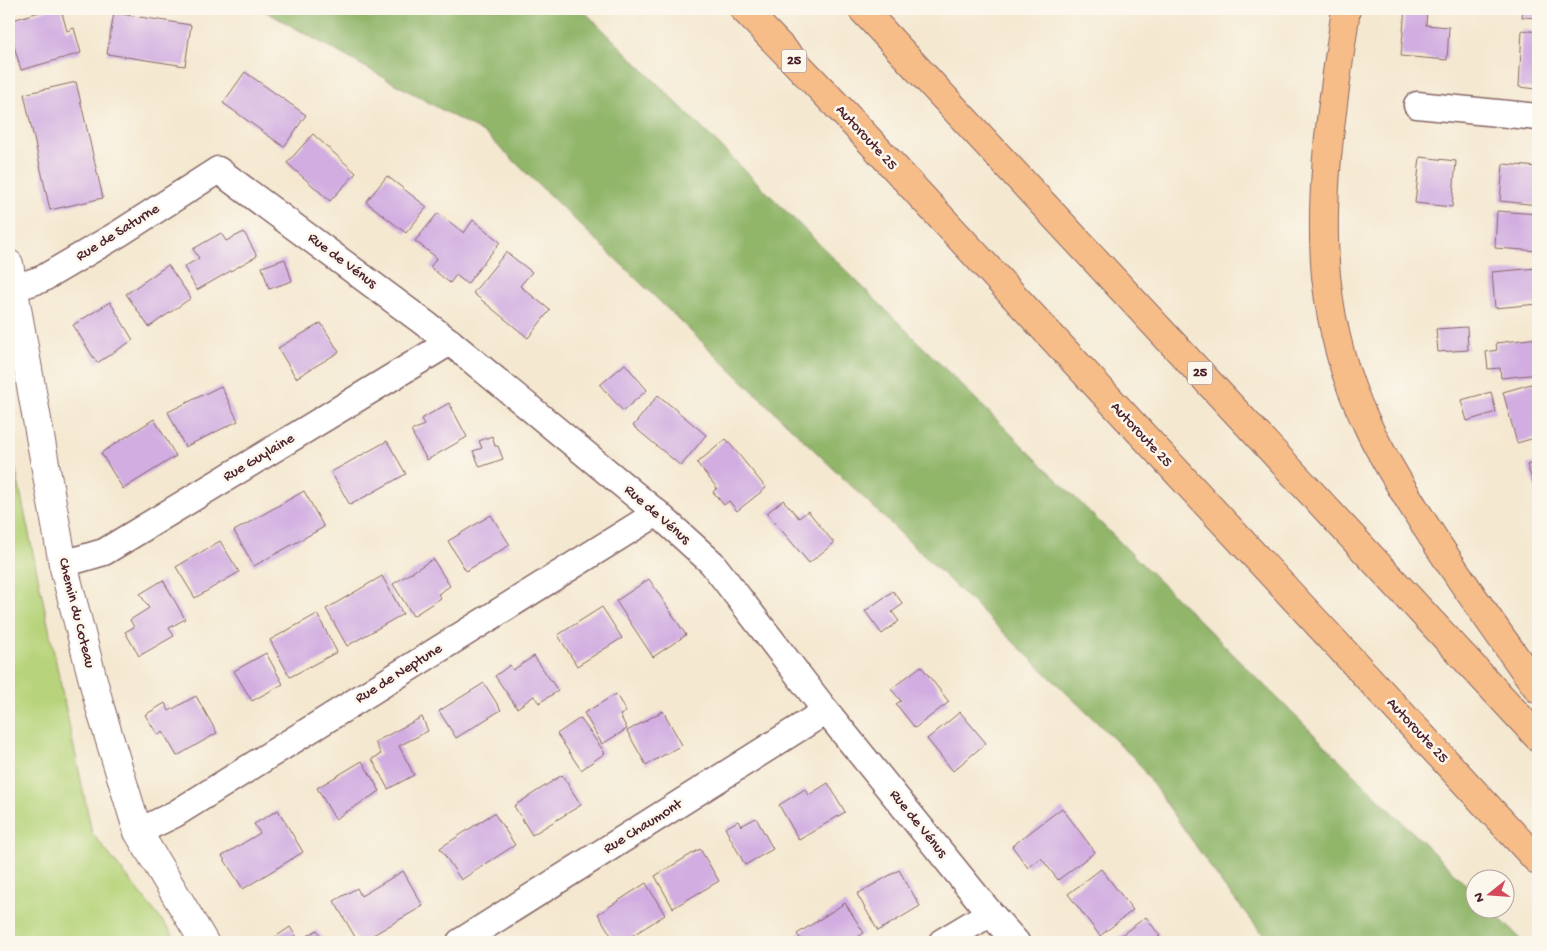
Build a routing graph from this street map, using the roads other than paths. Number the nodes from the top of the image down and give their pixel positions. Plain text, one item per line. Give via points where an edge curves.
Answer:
1 (724, 9) edge
2 (744, 9) edge
3 (862, 9) edge
4 (1346, 9) edge
5 (1417, 105) dead end
6 (844, 113) junction
7 (1538, 117) edge
8 (218, 170) joint
9 (11, 276) edge
10 (450, 342) junction
11 (657, 513) junction
12 (63, 564) junction
13 (1538, 688) edge
14 (826, 711) junction
15 (1538, 737) edge
16 (138, 832) junction
17 (1538, 861) edge
18 (990, 913) junction
19 (204, 942) edge
20 (460, 942) edge
21 (942, 942) edge
22 (1016, 942) edge

1 - 6 highway
2 - 6 highway, Autoroute 25 / 25
3 - 15 highway, 25
4 - 13 highway via 1327,152 1324,215 1326,277 1346,369 1368,427 1413,506
5 - 7 street
6 - 17 highway, Autoroute 25 / 25
8 - 9 street, Rue de Saturne via 42,279
8 - 10 street, Rue de Vénus
9 - 12 street, Chemin du Coteau
10 - 11 street, Rue de Vénus
10 - 12 street, Rue Guylaine via 104,552
11 - 14 street, Rue de Vénus via 712,563
11 - 16 street, Rue de Neptune via 174,814
12 - 16 street, Chemin du Coteau via 101,711
14 - 18 street, Rue de Vénus
14 - 20 street, Rue Chaumont
16 - 19 street, Chemin du Coteau
18 - 21 street
18 - 22 street, Rue de Vénus

